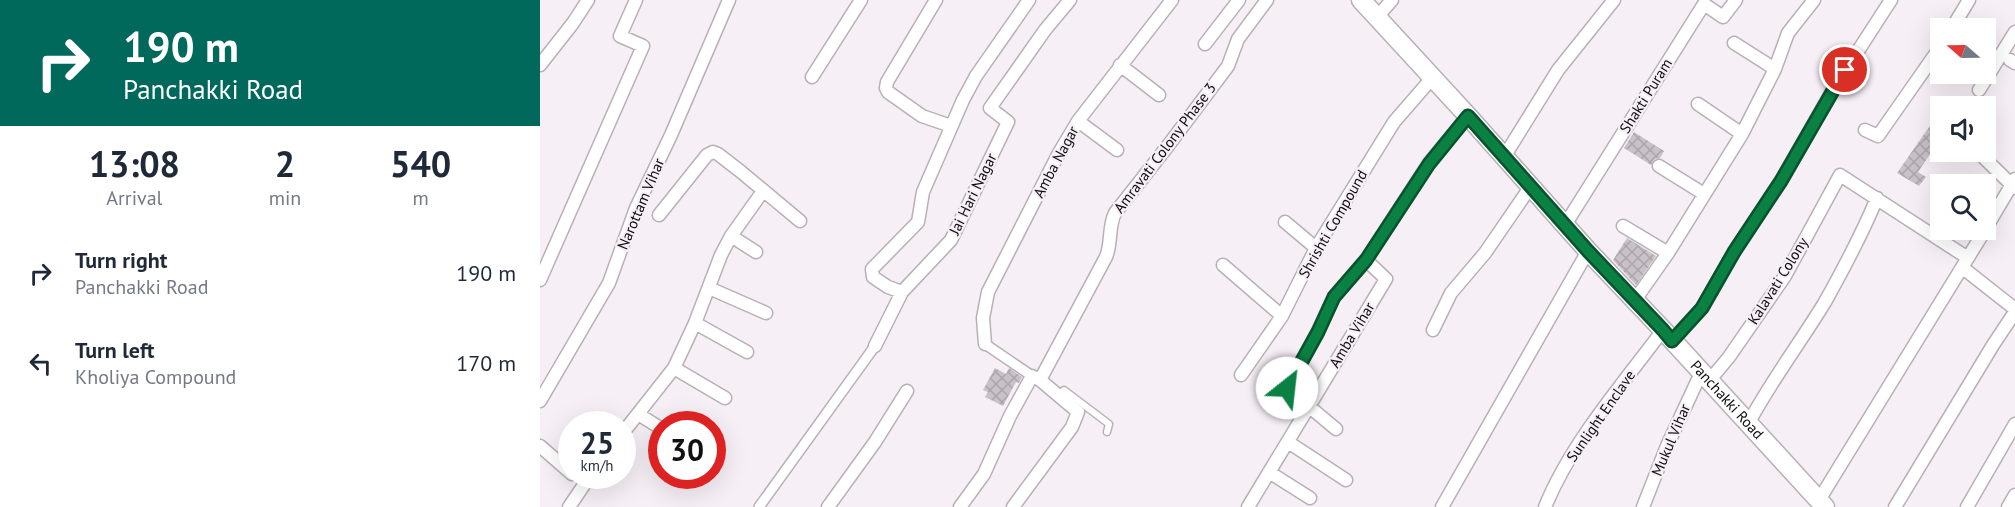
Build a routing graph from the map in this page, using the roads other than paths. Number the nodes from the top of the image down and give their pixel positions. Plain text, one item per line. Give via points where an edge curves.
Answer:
1 (588, 0) edge
2 (636, 0) edge
3 (729, 0) edge
4 (861, 0) edge
5 (936, 0) edge
6 (1029, 0) edge
7 (1070, 0) edge
8 (1172, 0) edge
9 (1239, 0) edge
10 (1267, 0) edge
11 (1361, 0) edge
12 (1392, 0) edge
13 (1614, 0) edge
14 (1736, 0) edge
15 (1814, 0) edge
16 (1891, 0) edge
17 (1969, 0) edge
18 (1377, 17) junction
19 (1958, 18) edge
20 (2015, 32) edge
21 (1734, 43) dead end
22 (1205, 44) dead end
23 (1930, 62) edge
24 (540, 65) edge
25 (1120, 65) junction
26 (1775, 69) junction
27 (812, 77) dead end
28 (1433, 77) junction
29 (1979, 90) dead end
30 (1159, 95) dead end
31 (1698, 104) dead end
32 (1468, 116) junction
33 (1078, 121) junction
34 (951, 126) junction
35 (1865, 130) dead end
36 (1742, 134) junction
37 (1118, 150) dead end
38 (1504, 157) junction
39 (1989, 162) edge
40 (1659, 166) dead end
41 (2014, 184) edge
42 (1531, 186) junction
43 (763, 192) junction
44 (1704, 194) junction
45 (1877, 198) junction
46 (1996, 213) edge
47 (659, 215) dead end
48 (800, 221) dead end
49 (1285, 222) dead end
50 (1565, 225) junction
51 (1623, 226) dead end
52 (731, 236) junction
53 (1979, 240) edge
54 (1316, 248) junction
55 (1588, 251) junction
56 (756, 252) dead end
57 (1668, 253) junction
58 (1366, 260) junction
59 (1965, 263) junction
60 (1223, 265) dead end
61 (540, 280) edge
62 (710, 288) junction
63 (902, 292) junction
64 (1635, 300) junction
65 (2015, 311) edge
66 (766, 313) dead end
67 (1282, 316) junction
68 (695, 323) junction
69 (1433, 330) dead end
70 (1667, 335) junction
71 (985, 344) joint
72 (875, 346) joint
73 (747, 352) dead end
74 (674, 368) junction
75 (1241, 375) dead end
76 (1705, 377) junction
77 (1036, 378) junction
78 (907, 391) dead end
79 (1057, 394) junction
80 (725, 398) dead end
81 (540, 400) edge
82 (1310, 406) junction
83 (638, 414) junction
84 (636, 416) edge
85 (648, 420) edge
86 (1748, 424) junction
87 (2015, 424) edge
88 (1336, 429) dead end
89 (1107, 432) dead end
90 (1288, 442) junction
91 (540, 446) edge
92 (558, 462) edge
93 (1269, 472) junction
94 (1347, 480) dead end
95 (581, 489) edge
96 (2015, 495) edge
97 (1310, 498) dead end
98 (1822, 505) edge
99 (1970, 506) edge
100 (569, 507) edge
101 (759, 507) edge
102 (828, 507) edge
103 (960, 507) edge
104 (1013, 507) edge
105 (1248, 507) edge
106 (1442, 507) edge
107 (1545, 507) edge
108 (1643, 507) edge
109 (1895, 507) edge
110 (2008, 507) edge

1 - 24 street
2 - 61 street via 620,36 643,46
3 - 81 street, Narottam Vihar via 636,208 609,283
4 - 27 street
5 - 34 street via 886,88 922,116
6 - 34 street via 976,76
7 - 63 street, Jai Hari Nagar via 990,108 1008,122 951,240
8 - 25 street, Amba Nagar
9 - 22 street
10 - 77 street, Amravati Colony Phase 3 via 1238,39 1228,66 1114,213 1106,257
11 - 18 main road, Panchakki Road
12 - 18 street
13 - 38 street via 1558,70
14 - 50 street, Shakti Puram via 1723,16 1704,4
15 - 26 street via 1788,33
16 - 70 street, Sunlight Enclave via 1702,308
17 - 19 street
18 - 28 main road, Panchakki Road
20 - 29 street
21 - 26 street
23 - 35 street via 1878,136
25 - 30 street
25 - 33 street, Amba Nagar
26 - 36 street
28 - 32 main road, Panchakki Road
28 - 54 street, Shrishti Compound via 1394,122
31 - 36 street
32 - 38 main road, Panchakki Road
32 - 58 street via 1429,164
33 - 37 street
33 - 71 street, Amba Nagar via 988,292 983,318
34 - 63 street via 923,192 918,222 872,269 873,277
36 - 44 street
38 - 42 main road, Panchakki Road
39 - 41 street
40 - 44 street
41 - 46 street
42 - 50 main road, Panchakki Road
42 - 69 street via 1485,253 1451,292
43 - 47 street via 713,152
43 - 48 street
43 - 52 street
44 - 57 street
45 - 59 street
45 - 76 street, Kalavati Colony via 1840,175 1785,276 1729,357
45 - 86 street via 1824,303
49 - 54 street
50 - 55 main road, Panchakki Road
51 - 57 street
52 - 56 street
52 - 62 street via 717,262
53 - 59 street
54 - 67 street, Shrishti Compound
55 - 64 main road, Panchakki Road
55 - 106 street
57 - 64 street
58 - 82 street, Amba Vihar via 1386,279
58 - 82 street via 1334,297 1287,388
59 - 65 street
59 - 98 street
60 - 67 street
62 - 66 street
62 - 68 street
63 - 72 street, Jai Hari Nagar
64 - 70 main road, Panchakki Road
65 - 109 street
67 - 75 street, Shrishti Compound
68 - 73 street
68 - 74 street
70 - 76 main road, Panchakki Road
70 - 107 street, Sunlight Enclave via 1590,429
71 - 77 street
72 - 101 street, Jai Hari Nagar
74 - 80 street
74 - 83 street
76 - 86 main road, Panchakki Road
76 - 108 street, Mukul Vihar via 1667,446
77 - 79 street
77 - 103 street via 1010,416 984,474
78 - 102 street
79 - 89 lane via 1064,390 1109,424
79 - 104 street via 1078,412 1075,420
82 - 88 street
82 - 90 street, Amba Vihar
83 - 84 street
83 - 85 street
86 - 98 main road, Panchakki Road
87 - 99 street
90 - 93 street, Amba Vihar
90 - 94 street
91 - 92 street
93 - 97 street
93 - 105 street, Amba Vihar
95 - 100 street
96 - 110 street

